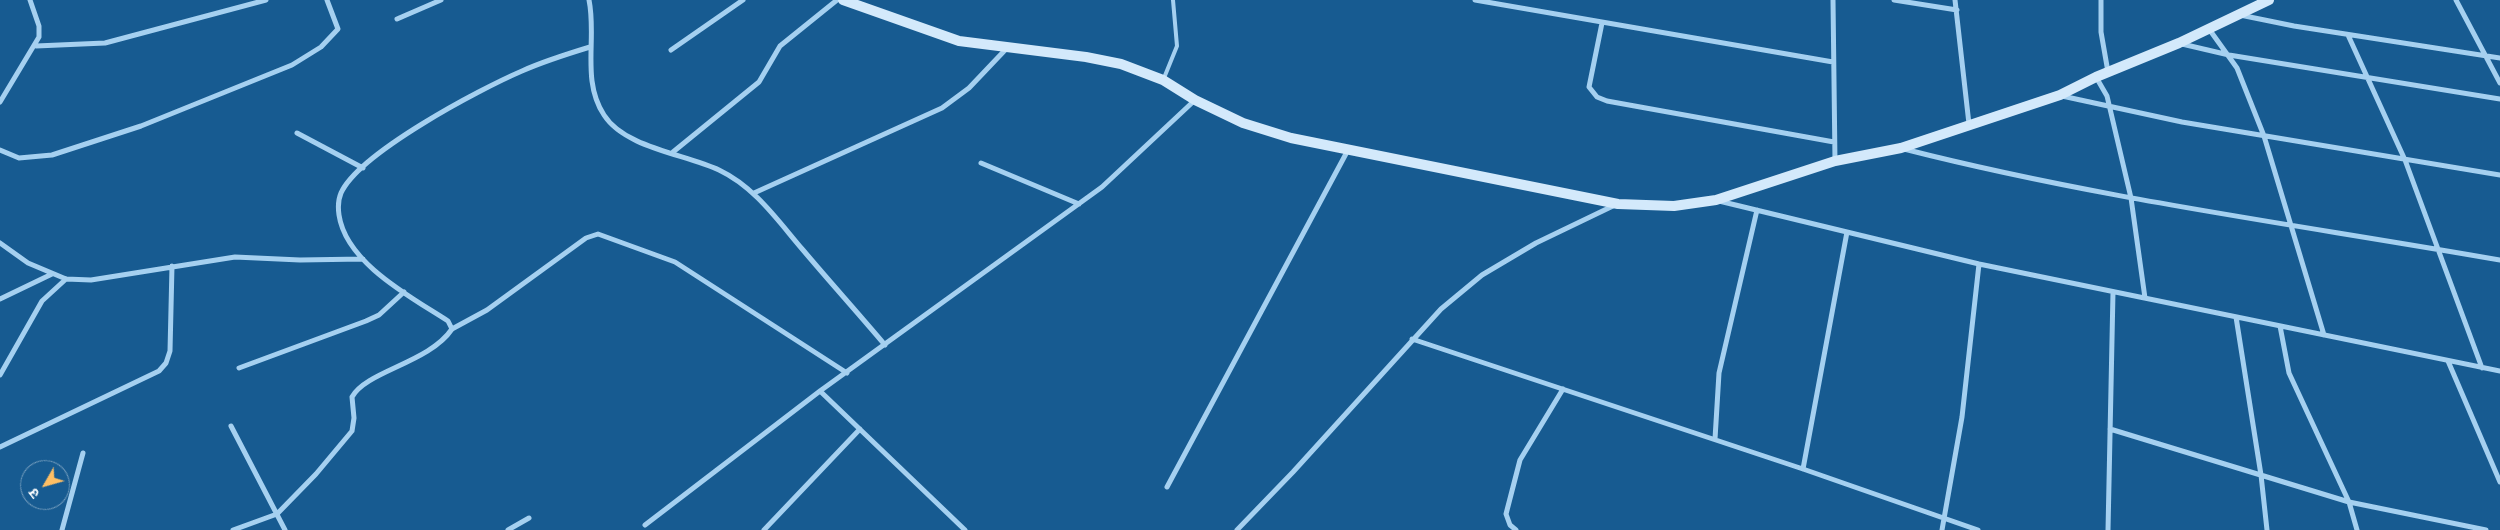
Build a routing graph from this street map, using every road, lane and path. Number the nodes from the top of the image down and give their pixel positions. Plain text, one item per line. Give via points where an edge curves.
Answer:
1 (30, 0) edge
2 (266, 0) edge
3 (327, 0) edge
4 (441, 0) edge
5 (589, 0) edge
6 (743, 0) edge
7 (837, 0) edge
8 (843, 0) edge
9 (1173, 0) edge
10 (1475, 0) edge
11 (1833, 0) edge
12 (1894, 0) edge
13 (1955, 0) edge
14 (2101, 0) edge
15 (2269, 0) edge
16 (2456, 0) edge
17 (1956, 10) junction
18 (2239, 15) junction
19 (397, 19) dead end
20 (1602, 23) junction
21 (2209, 29) junction
22 (2348, 35) junction
23 (2179, 44) junction
24 (36, 46) junction
25 (590, 47) junction
26 (1008, 48) junction
27 (671, 50) dead end
28 (2229, 56) junction
29 (2486, 56) junction
30 (2500, 58) edge
31 (1834, 62) junction
32 (2108, 72) junction
33 (2367, 76) junction
34 (2096, 77) junction
35 (1162, 80) junction
36 (2500, 83) edge
37 (2060, 95) junction
38 (2500, 99) edge
39 (1195, 100) junction
40 (0, 102) edge
41 (2110, 106) junction
42 (1969, 124) junction
43 (297, 132) dead end
44 (2264, 136) junction
45 (1834, 142) junction
46 (1901, 148) junction
47 (0, 150) edge
48 (1348, 150) junction
49 (673, 152) junction
50 (2405, 160) junction
51 (1835, 162) junction
52 (982, 163) dead end
53 (363, 168) junction
54 (2500, 175) edge
55 (754, 194) junction
56 (2131, 198) junction
57 (1716, 200) junction
58 (1079, 204) junction
59 (1618, 204) junction
60 (1757, 210) junction
61 (2289, 224) junction
62 (1847, 232) junction
63 (0, 243) edge
64 (2438, 249) junction
65 (363, 259) junction
66 (2500, 260) edge
67 (1979, 264) junction
68 (172, 266) junction
69 (52, 274) junction
70 (66, 279) junction
71 (404, 292) junction
72 (2113, 292) junction
73 (2145, 298) junction
74 (0, 299) edge
75 (2236, 317) junction
76 (2280, 326) junction
77 (452, 329) junction
78 (2324, 335) junction
79 (1412, 339) junction
80 (885, 345) junction
81 (2448, 361) junction
82 (239, 368) dead end
83 (2482, 368) junction
84 (2500, 371) edge
85 (847, 373) junction
86 (0, 375) edge
87 (1562, 389) junction
88 (820, 391) junction
89 (231, 426) dead end
90 (860, 429) junction
91 (2110, 429) junction
92 (1714, 439) junction
93 (0, 447) edge
94 (83, 454) dead end
95 (1803, 469) junction
96 (2261, 475) junction
97 (2500, 482) edge
98 (1167, 487) dead end
99 (2349, 502) junction
100 (277, 514) junction
101 (529, 518) dead end
102 (1944, 518) junction
103 (645, 525) dead end
104 (62, 530) edge
105 (233, 530) edge
106 (286, 530) edge
107 (508, 530) edge
108 (764, 530) edge
109 (965, 530) edge
110 (1237, 530) edge
111 (1516, 530) edge
112 (1942, 530) edge
113 (1978, 530) edge
114 (2108, 530) edge
115 (2266, 530) edge
116 (2357, 530) edge
117 (2486, 530) edge

1 - 24 street via 39,26
2 - 24 street via 105,43
3 - 47 street via 338,29 304,59 141,126 52,155 19,158
4 - 19 street
5 - 25 street via 592,11
6 - 27 street
7 - 49 street via 780,46 766,75 759,82
8 - 26 street via 951,38
9 - 35 lane via 1178,46
10 - 20 street
11 - 31 street
12 - 17 street
13 - 17 street
14 - 32 street via 2101,32
15 - 18 street
16 - 29 street
17 - 42 street
18 - 21 street
18 - 22 street
20 - 31 street
20 - 45 street via 1589,87 1597,97
21 - 23 street
21 - 28 street
22 - 29 street
22 - 33 street
23 - 28 street
23 - 32 street
24 - 40 street
25 - 49 street via 592,82 600,110 611,124 632,137
25 - 53 street via 512,75 417,128
26 - 35 street via 1121,64
26 - 55 street via 958,99
28 - 33 street
28 - 44 street via 2237,68
29 - 30 street
29 - 36 street
31 - 45 street
32 - 34 street
33 - 38 street
33 - 50 street
34 - 37 street
34 - 41 street
35 - 39 street
37 - 41 street
37 - 42 street
39 - 48 street via 1266,131
39 - 58 street via 1102,187
41 - 44 street
41 - 56 street
42 - 46 street
43 - 53 street
44 - 50 street
44 - 61 street
45 - 51 street
46 - 51 street
46 - 56 street via 1975,169
48 - 59 street
48 - 98 street
49 - 55 street via 728,174
50 - 54 street
50 - 64 street
51 - 57 street
52 - 58 street
53 - 65 street via 341,191 339,203 347,237
55 - 80 street
56 - 61 street
56 - 73 street
57 - 59 street via 1674,206
57 - 60 street
58 - 80 street
59 - 79 street via 1536,243 1482,275 1441,309
60 - 62 street
60 - 92 street via 1719,373
61 - 64 street
61 - 78 street
62 - 67 street
62 - 95 street
63 - 69 street via 28,263
64 - 66 street
64 - 83 street
65 - 68 street via 234,257
65 - 71 street
67 - 72 street
67 - 102 street via 1962,417
68 - 70 street via 121,277
68 - 93 street via 170,351 159,371
69 - 70 street
69 - 74 street
70 - 86 street via 31,318
71 - 77 street via 448,322
71 - 82 street via 366,321
72 - 73 street
72 - 91 street
73 - 75 street
75 - 76 street
75 - 96 street
76 - 78 street
76 - 99 street via 2289,373
77 - 85 street via 487,310 586,238 598,234 675,262
77 - 100 street via 433,348 361,385 354,392 350,400 354,423 351,432
78 - 81 street
79 - 87 street
79 - 110 street
80 - 85 street
81 - 83 street
81 - 97 street
83 - 84 street
85 - 88 street
87 - 92 street
87 - 111 street via 1520,460 1506,514
88 - 90 street
88 - 103 street
89 - 100 street
90 - 108 street
90 - 109 street
91 - 96 street
91 - 114 street
92 - 95 street
94 - 104 street
95 - 102 street
96 - 99 street
96 - 115 street
99 - 116 street
99 - 117 street
100 - 105 street
100 - 106 street
101 - 107 street
102 - 112 street
102 - 113 street

